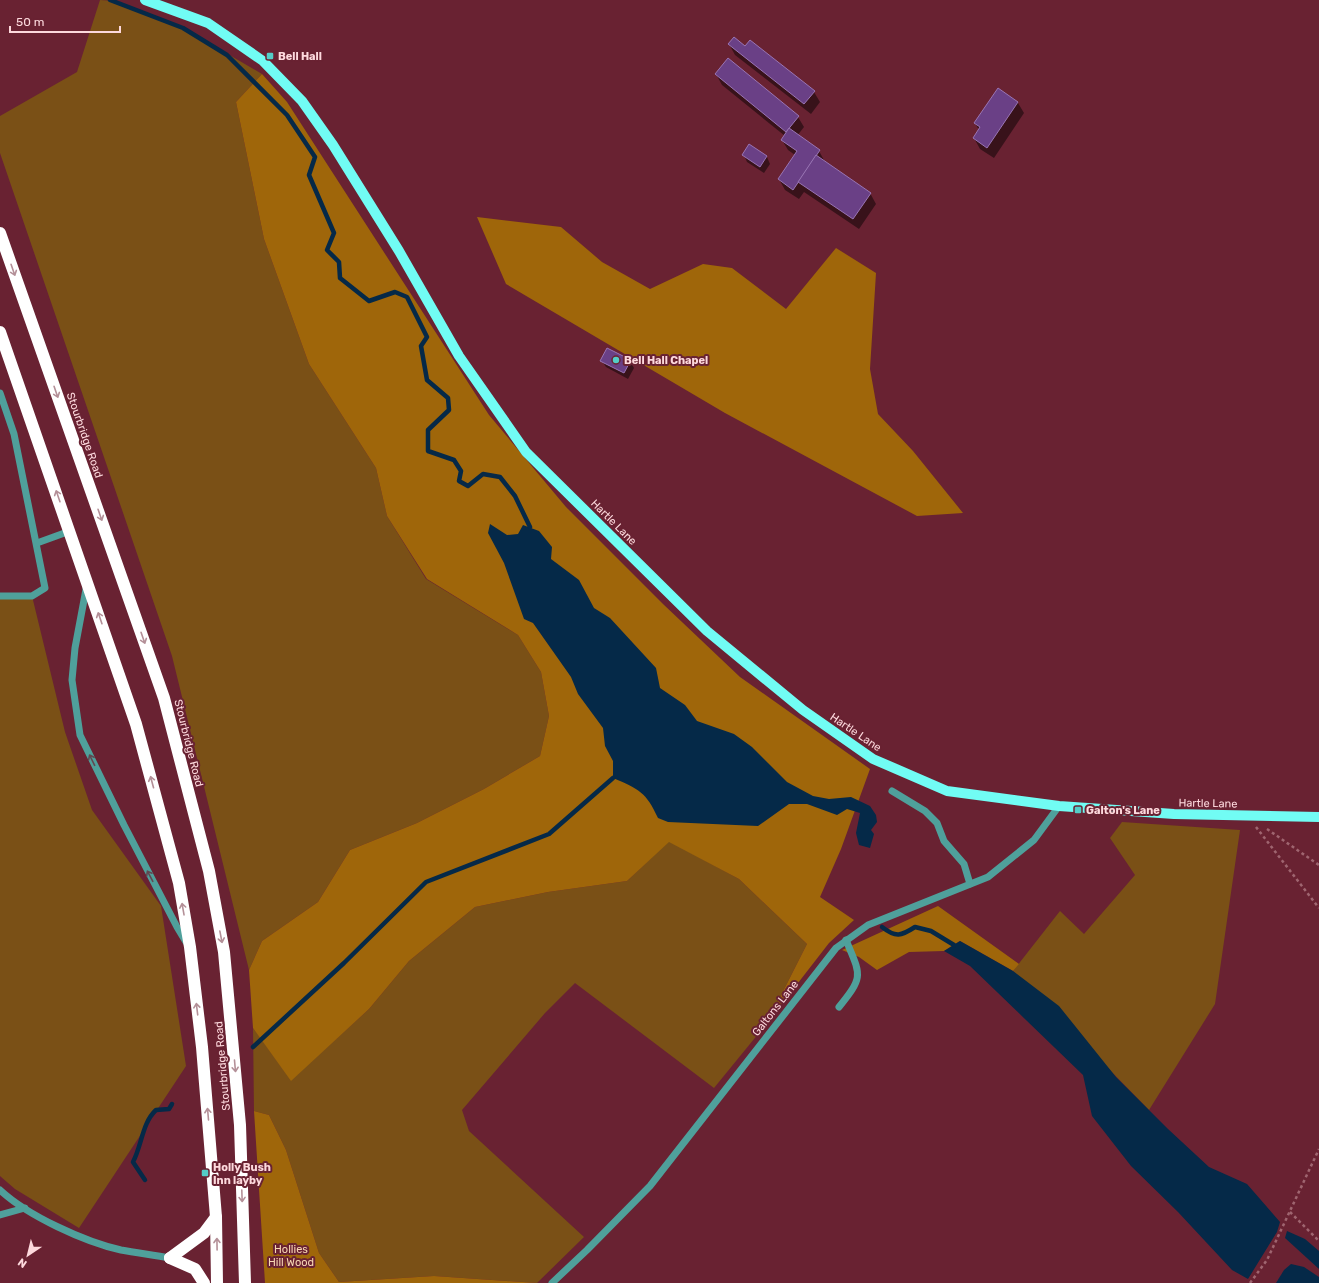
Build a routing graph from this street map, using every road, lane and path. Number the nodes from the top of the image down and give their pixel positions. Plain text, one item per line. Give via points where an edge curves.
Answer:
1 (145, 0) edge
2 (0, 233) edge
3 (0, 332) edge
4 (0, 393) edge
5 (70, 531) junction
6 (37, 543) junction
7 (88, 581) junction
8 (0, 596) edge
9 (892, 791) dead end
10 (1059, 806) junction
11 (1248, 816) junction
12 (1319, 817) edge
13 (1319, 865) edge
14 (970, 884) junction
15 (1319, 908) edge
16 (846, 940) junction
17 (190, 947) junction
18 (839, 1007) dead end
19 (1319, 1149) edge
20 (0, 1190) edge
21 (25, 1208) junction
22 (1290, 1212) junction
23 (0, 1214) edge
24 (216, 1217) junction
25 (1319, 1241) edge
26 (170, 1258) junction
27 (204, 1283) edge
28 (218, 1283) edge
29 (245, 1283) edge
30 (552, 1283) edge
31 (1250, 1283) edge

1 - 10 main road, Hartle Lane via 208,23 263,61 302,101 337,151 459,356 526,452 707,632 803,710 873,759 947,791
2 -> 29 highway, Stourbridge Road via 164,698 209,871 224,952 240,1125
5 -> 3 highway, Stourbridge Road
4 - 6 street via 14,434
5 - 6 street
5 - 7 highway, Stourbridge Road
6 - 8 street via 45,588 32,596
17 -> 7 highway, Stourbridge Road via 178,883 136,724
17 -> 7 street via 131,839 80,734 72,680 78,628
9 - 14 street via 925,812 937,824 944,841 964,864
10 - 11 main road, Hartle Lane
10 - 14 street, Galtons Lane via 1034,840 988,877
11 - 12 main road, Hartle Lane
11 - 13 path
11 - 15 path
14 - 16 street, Galtons Lane via 868,925
16 - 18 street via 856,965 858,979
16 - 30 street, Galtons Lane via 836,948 650,1186
24 -> 17 highway, Stourbridge Road via 202,1047
19 - 22 path
20 - 21 street
21 - 23 street
21 - 26 street via 70,1232 120,1250
22 - 25 path
22 - 31 path via 1267,1260
24 - 26 highway via 204,1233
28 -> 24 highway, Stourbridge Road
26 - 27 highway via 195,1269

